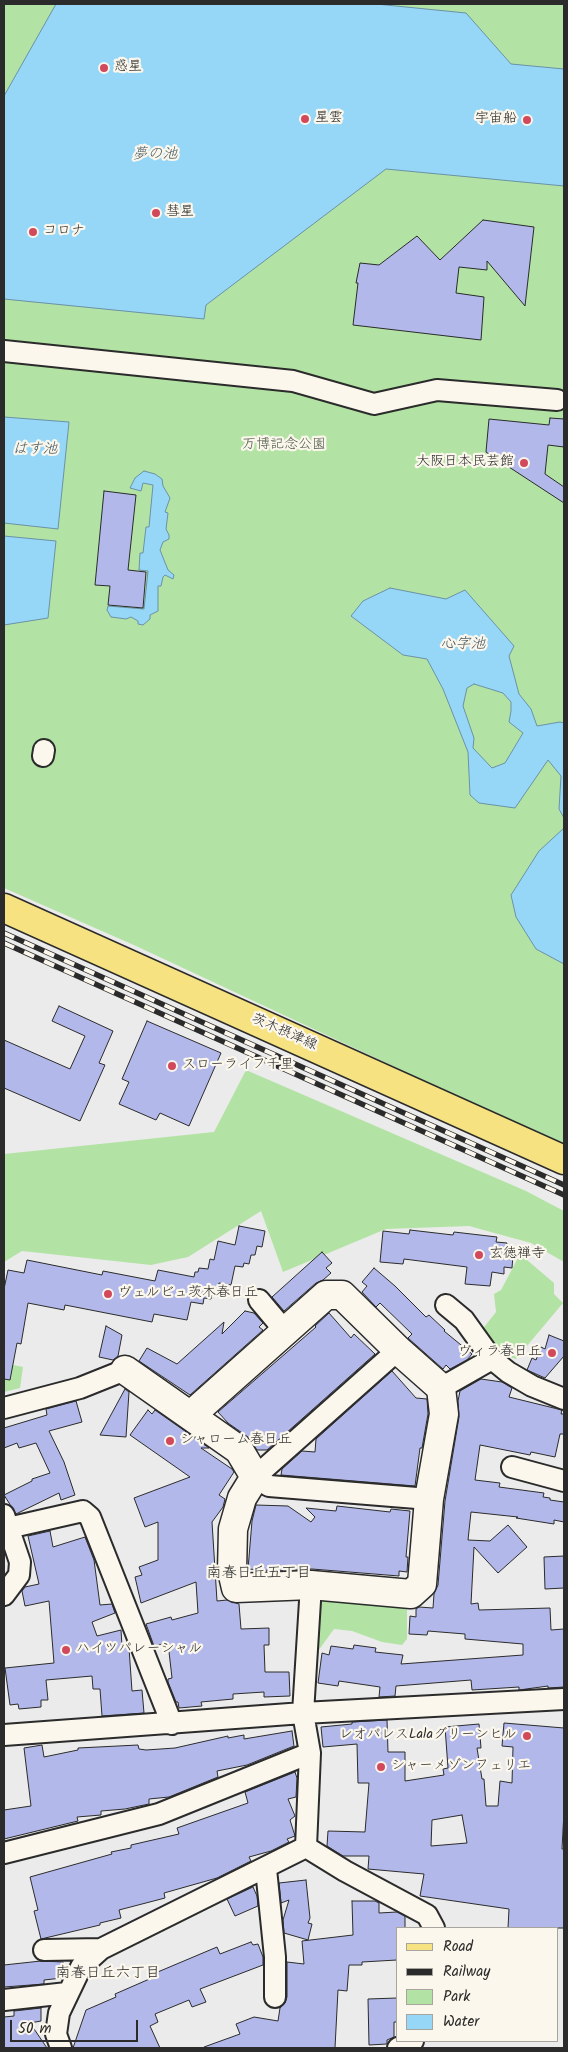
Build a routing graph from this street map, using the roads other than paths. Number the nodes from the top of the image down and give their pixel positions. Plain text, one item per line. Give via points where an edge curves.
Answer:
1 (4, 351) edge
2 (557, 400) dead end
3 (4, 908) edge
4 (564, 1160) edge
5 (259, 1300) dead end
6 (446, 1305) dead end
7 (285, 1331) junction
8 (398, 1350) junction
9 (492, 1358) junction
10 (125, 1370) joint
11 (440, 1388) junction
12 (564, 1399) edge
13 (4, 1408) edge
14 (190, 1415) junction
15 (512, 1467) dead end
16 (255, 1477) junction
17 (564, 1481) edge
18 (429, 1499) junction
19 (6, 1521) edge
20 (311, 1585) junction
21 (4, 1595) edge
22 (564, 1699) edge
23 (303, 1712) junction
24 (172, 1724) junction
25 (4, 1735) edge
26 (310, 1753) junction
27 (306, 1847) junction
28 (4, 1853) edge
29 (266, 1869) junction
30 (433, 1927) edge
31 (101, 1949) junction
32 (44, 1950) dead end
33 (68, 1993) junction
34 (275, 1997) dead end
35 (4, 2000) edge
36 (411, 2042) edge
37 (61, 2048) edge
38 (398, 2048) edge

1 - 2 street via 293,381 374,404 437,390
3 - 4 main road, 茨木摂津線
5 - 7 street
6 - 9 street via 464,1320
7 - 8 street via 326,1295 342,1295
7 - 14 street
8 - 11 street
8 - 16 street
9 - 11 street
9 - 12 street via 532,1386
10 - 13 street via 80,1388
10 - 14 street
11 - 18 street via 444,1414
14 - 16 street via 239,1450
15 - 17 street
16 - 18 street via 269,1486
16 - 20 street via 242,1498 233,1529 232,1571 236,1588
18 - 20 street via 422,1584 411,1594
19 - 21 street via 20,1562 19,1576
19 - 24 street via 83,1511 90,1517
20 - 23 street
22 - 23 street
23 - 24 street
23 - 26 street
24 - 25 street
26 - 27 street
26 - 28 street via 159,1814
27 - 29 street
27 - 30 street via 427,1915
29 - 31 street
29 - 34 street via 275,1957
31 - 32 street
31 - 33 street via 81,1967
33 - 35 street
33 - 37 street via 59,2013 56,2034
36 - 38 street

